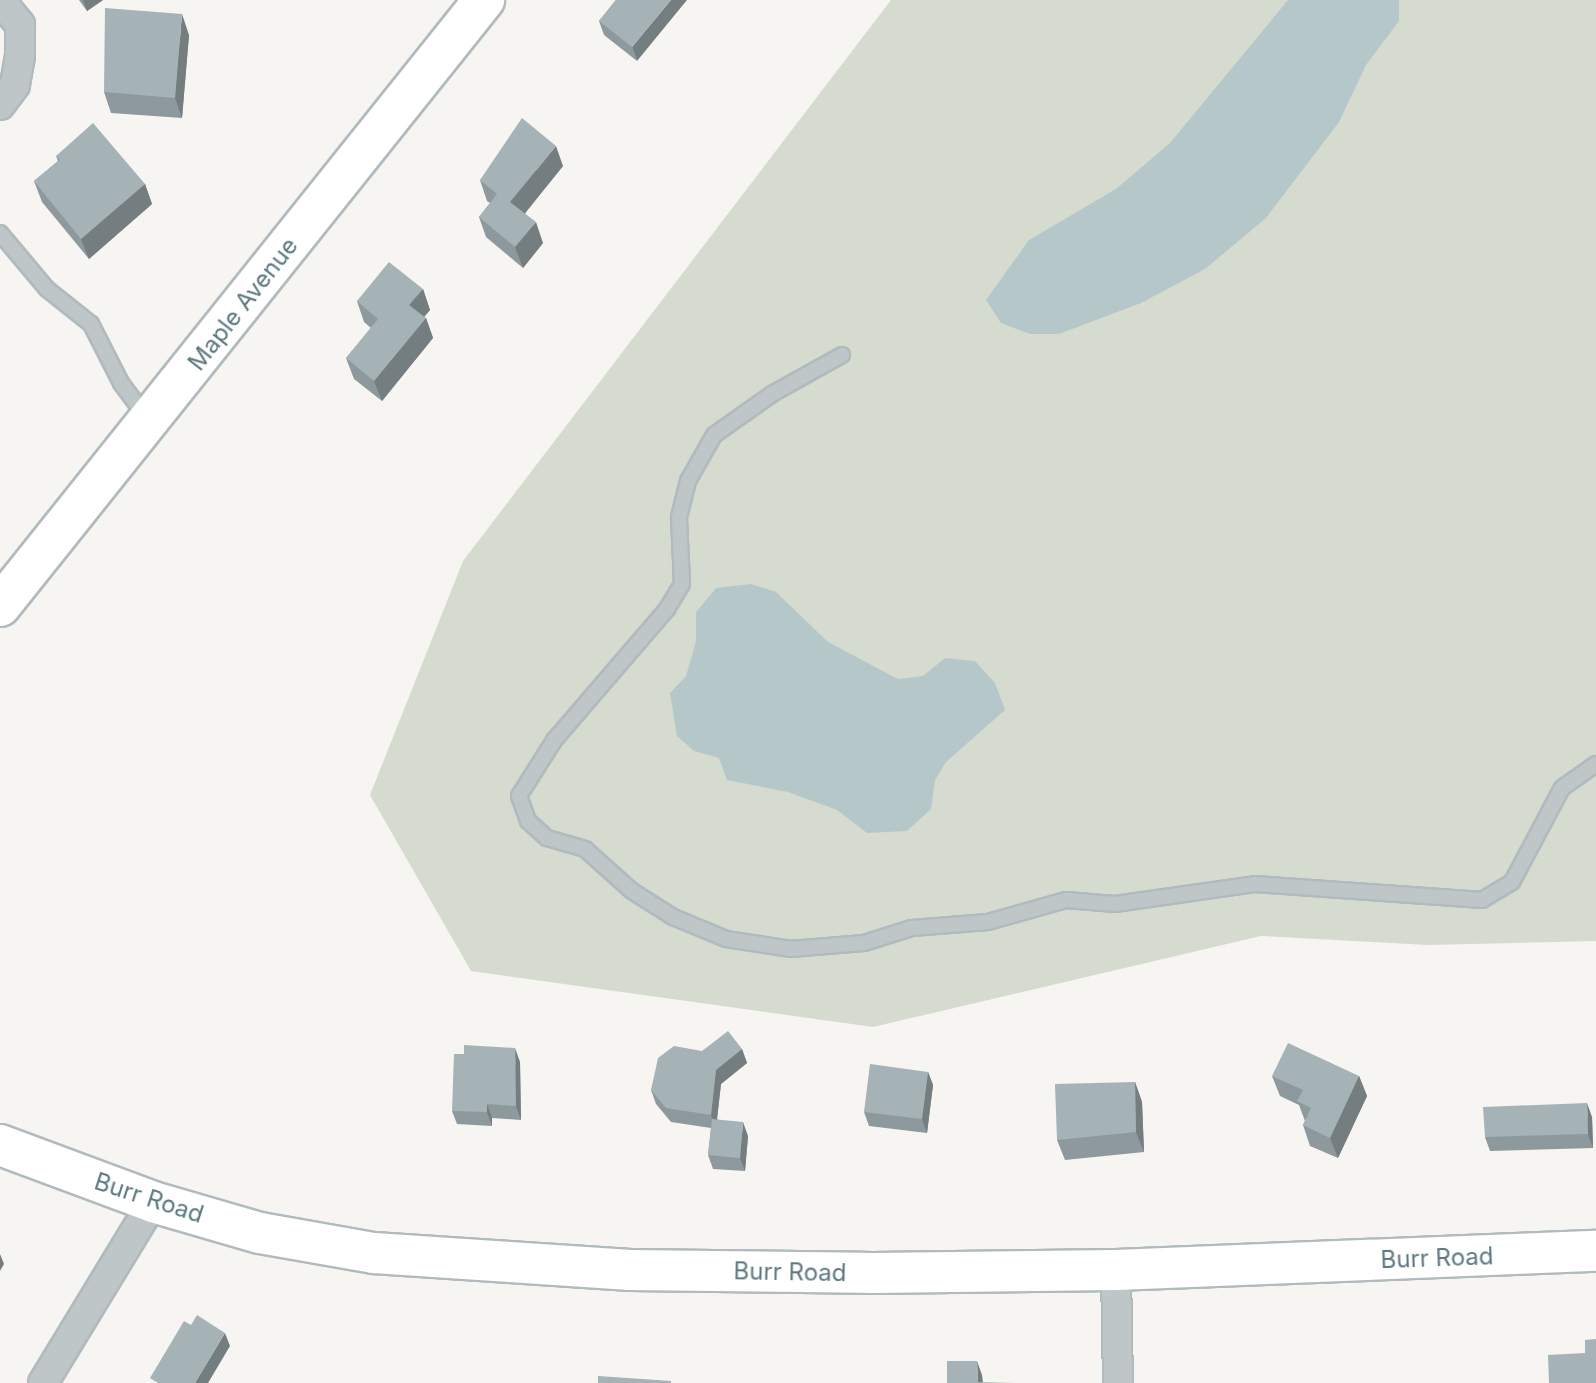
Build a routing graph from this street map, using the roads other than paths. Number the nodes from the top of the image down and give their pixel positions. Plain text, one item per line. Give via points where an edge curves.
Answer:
1 (0, 0) edge
2 (484, 0) edge
3 (0, 105) edge
4 (0, 233) edge
5 (842, 355) dead end
6 (150, 421) junction
7 (0, 606) edge
8 (1596, 764) edge
9 (0, 1145) edge
10 (153, 1202) junction
11 (1596, 1251) edge
12 (1116, 1270) junction
13 (43, 1383) edge
14 (1118, 1383) edge

1 - 3 street via 20,25 20,56 15,85
2 - 6 street, Maple Avenue
4 - 6 lane via 47,289 91,324 121,383
5 - 8 lane via 772,394 714,435 688,481 679,518 682,584 667,609 555,739 519,796 528,821 547,838 585,849 632,891 673,917 726,939 791,949 864,943 912,928 988,922 1066,900 1115,904 1255,884 1482,900 1512,882 1562,788
6 - 7 street, Maple Avenue
9 - 10 street, Burr Road
10 - 12 street, Burr Road via 260,1233 374,1253 645,1270
10 - 13 street
11 - 12 street, Burr Road
12 - 14 street

